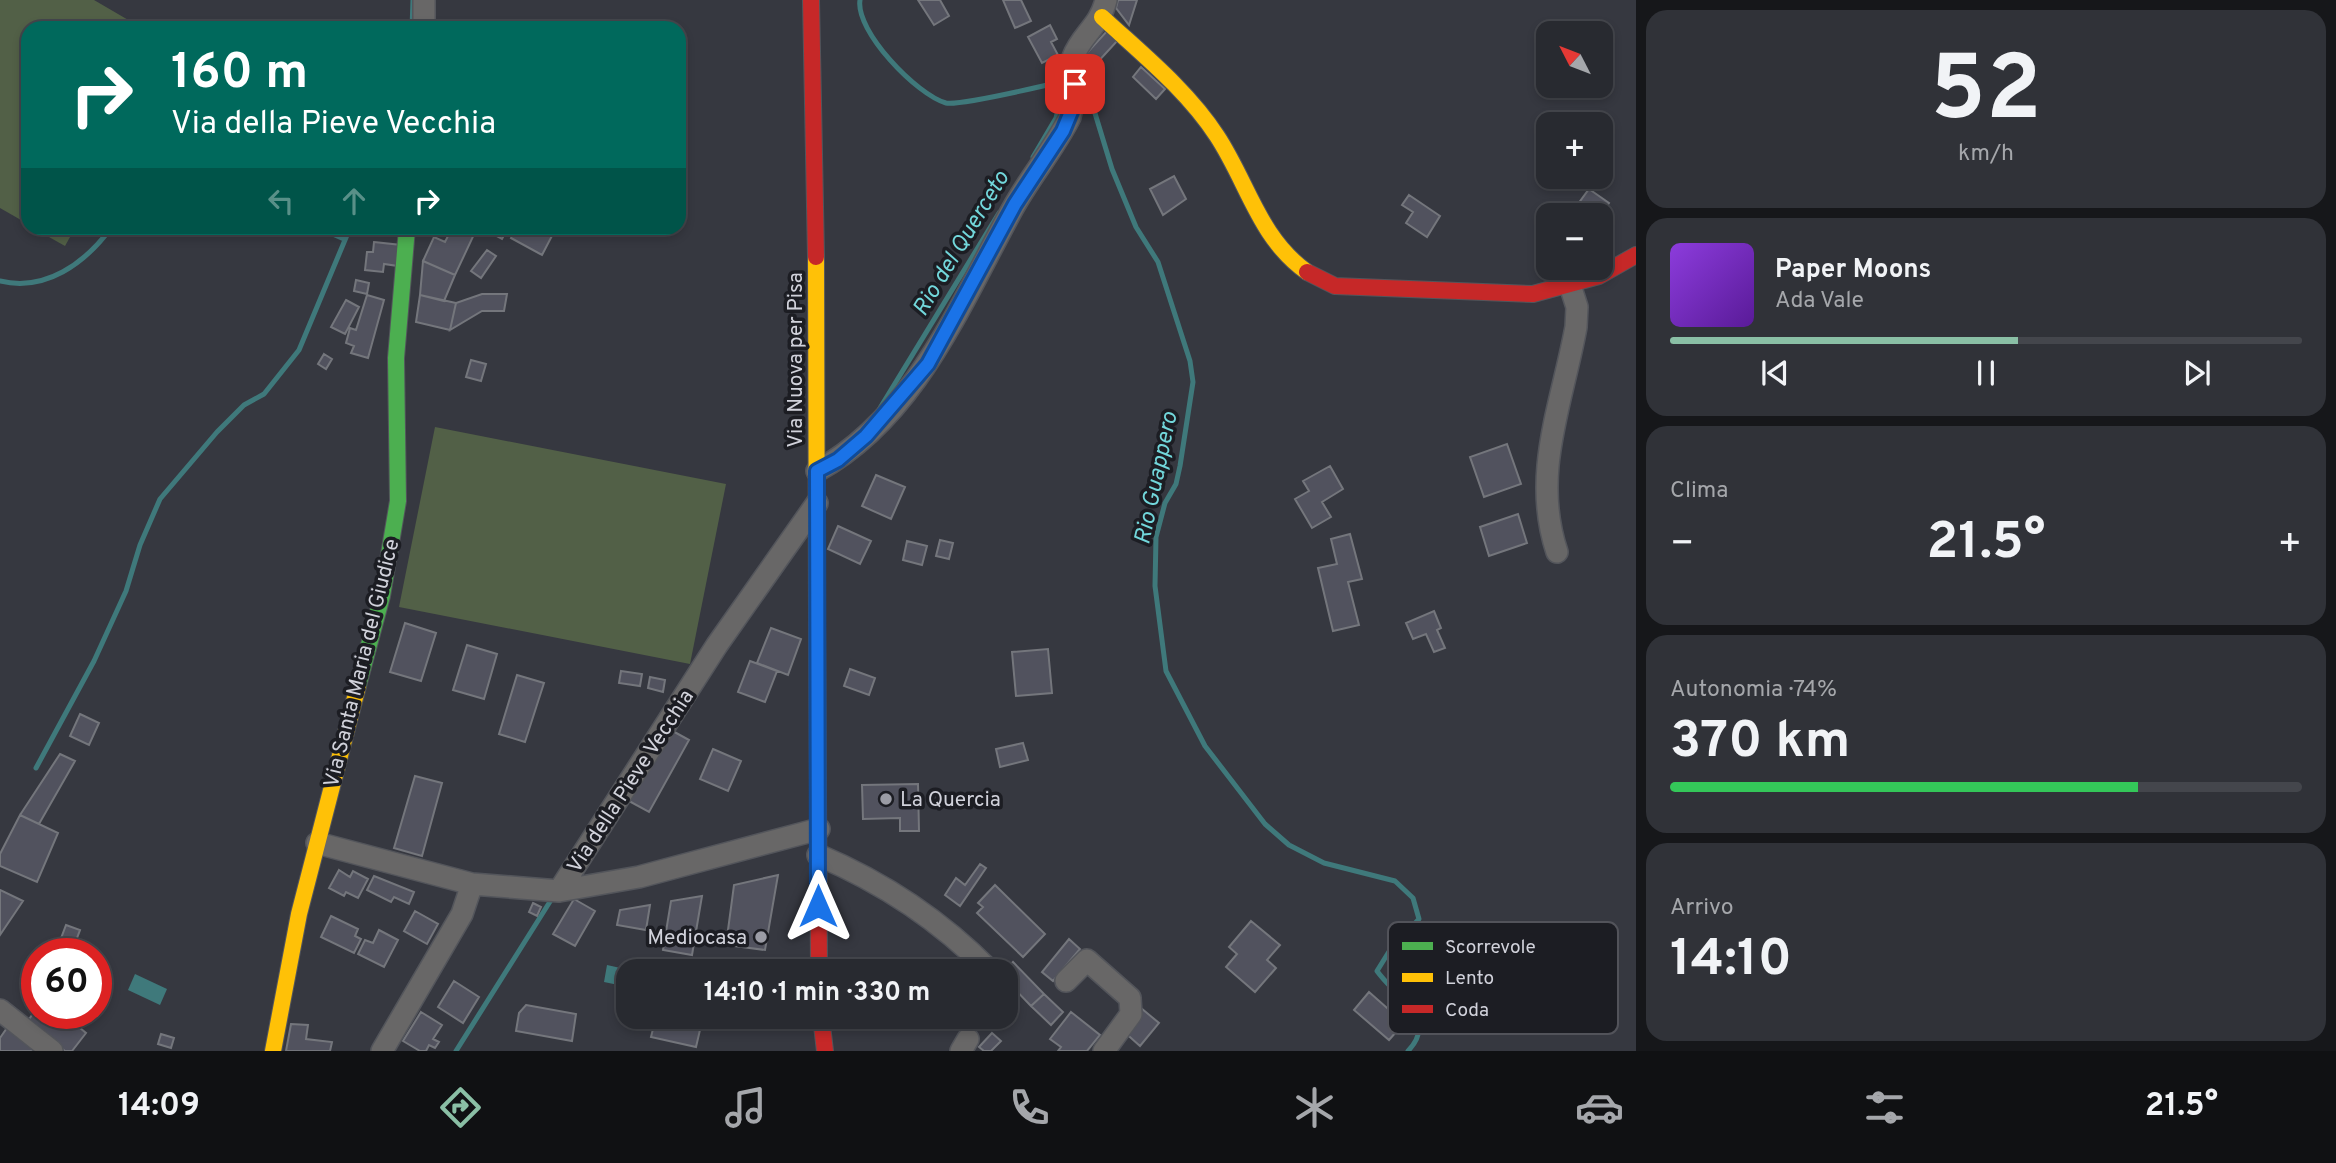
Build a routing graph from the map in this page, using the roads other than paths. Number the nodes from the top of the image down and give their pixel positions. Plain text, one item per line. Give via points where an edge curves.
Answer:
1 (424, 0) edge
2 (811, 0) edge
3 (1104, 9) edge
4 (424, 21) edge
5 (406, 235) edge
6 (1636, 254) edge
7 (1570, 285) junction
8 (817, 471) junction
9 (818, 501) junction
10 (1557, 552) dead end
11 (819, 829) junction
12 (317, 843) junction
13 (818, 855) junction
14 (472, 884) junction
15 (559, 891) junction
16 (819, 959) edge
17 (977, 959) edge
18 (1066, 981) dead end
19 (1, 1024) edge
20 (822, 1029) edge
21 (52, 1051) edge
22 (272, 1051) edge
23 (382, 1051) edge
24 (825, 1051) edge
25 (1104, 1051) edge

1 - 4 street
2 - 8 street, Via Nuova per Pisa
3 - 7 street via 1204,118 1229,156 1278,252 1314,279 1335,286 1497,294
3 - 8 street via 1074,54 1075,93 1063,131 1015,204 928,364 866,436
5 - 12 street, Via Santa Maria del Giudice via 396,358 398,500 394,533 382,596
6 - 7 street via 1599,276
7 - 10 street via 1577,307 1576,327 1545,479 1549,527
8 - 9 street, Via Nuova per Pisa
9 - 11 street, Via Nuova per Pisa
9 - 15 street, Via della Pieve Vecchia via 724,635
11 - 13 street, Via Nuova per Pisa
11 - 15 street via 639,877
12 - 14 street, Via della Pieve Vecchia
12 - 22 street, Via Santa Maria del Giudice
13 - 16 street, Via Nuova per Pisa
13 - 17 street via 861,873 906,902
14 - 15 street, Via della Pieve Vecchia
14 - 23 street via 462,914
18 - 25 street via 1087,960 1130,998 1131,1014
19 - 21 street
20 - 24 street

